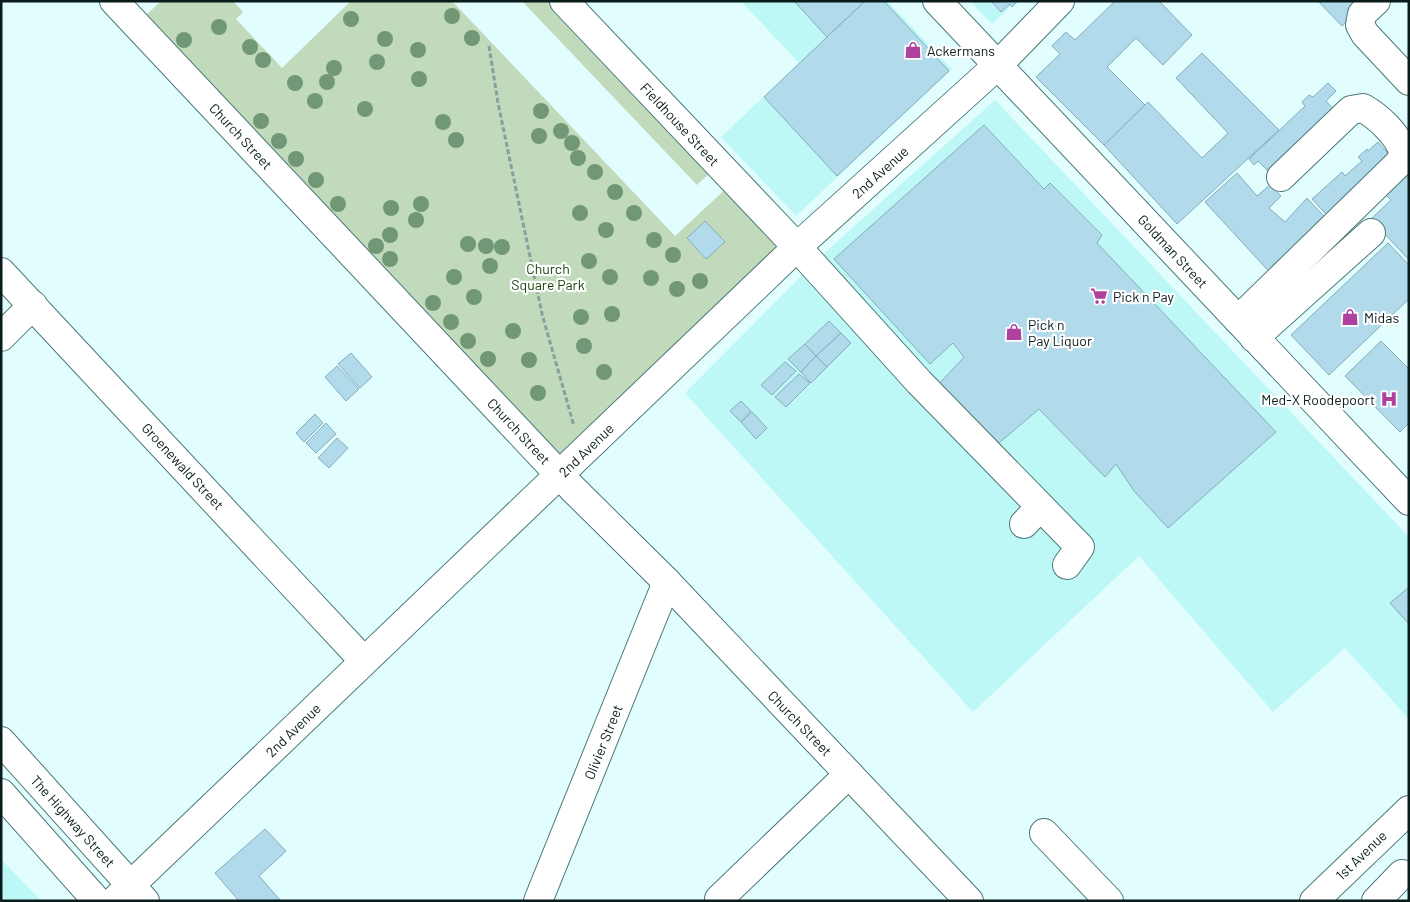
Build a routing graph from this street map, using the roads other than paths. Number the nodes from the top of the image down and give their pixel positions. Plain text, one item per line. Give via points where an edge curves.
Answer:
1 (114, 1) edge
2 (564, 1) edge
3 (937, 1) edge
4 (1060, 1) edge
5 (1376, 1) edge
6 (998, 66) junction
7 (1409, 81) edge
8 (1281, 176) dead end
9 (1371, 233) dead end
10 (797, 247) junction
11 (1, 272) edge
12 (33, 305) junction
13 (1246, 329) junction
14 (1, 337) edge
15 (560, 475) junction
16 (1409, 501) edge
17 (1067, 564) dead end
18 (667, 582) junction
19 (364, 661) junction
20 (1, 740) edge
21 (849, 774) junction
22 (1, 793) edge
23 (1409, 810) edge
24 (1044, 833) dead end
25 (1402, 874) dead end
26 (130, 895) edge
27 (719, 899) dead end
28 (97, 901) edge
29 (538, 901) edge
30 (969, 901) edge
31 (1109, 901) edge
32 (1314, 901) edge
33 (1376, 901) edge

1 - 15 street, Church Street
2 - 10 street, Fieldhouse Street
3 - 6 street, Goldman Street
4 - 6 street, 2nd Avenue
5 - 7 street via 1362,14 1360,25
6 - 10 street, 2nd Avenue
6 - 13 street, Goldman Street
8 - 13 street via 1351,110 1363,108 1373,113 1400,143 1404,153 1399,163
9 - 13 street
10 - 15 street, 2nd Avenue
10 - 17 street, Fieldhouse Street via 829,296 1032,515 1080,546
11 - 12 street, Groenewald Street
12 - 14 street
12 - 19 street, Groenewald Street
13 - 16 street, Goldman Street
15 - 18 street, Church Street
15 - 19 street, 2nd Avenue
18 - 21 street, Church Street
18 - 29 street, Olivier Street
19 - 26 street, 2nd Avenue
20 - 26 street, The Highway Street
21 - 27 street
21 - 30 street, Church Street
22 - 28 street
23 - 32 street, 1st Avenue
24 - 31 street
25 - 33 street

